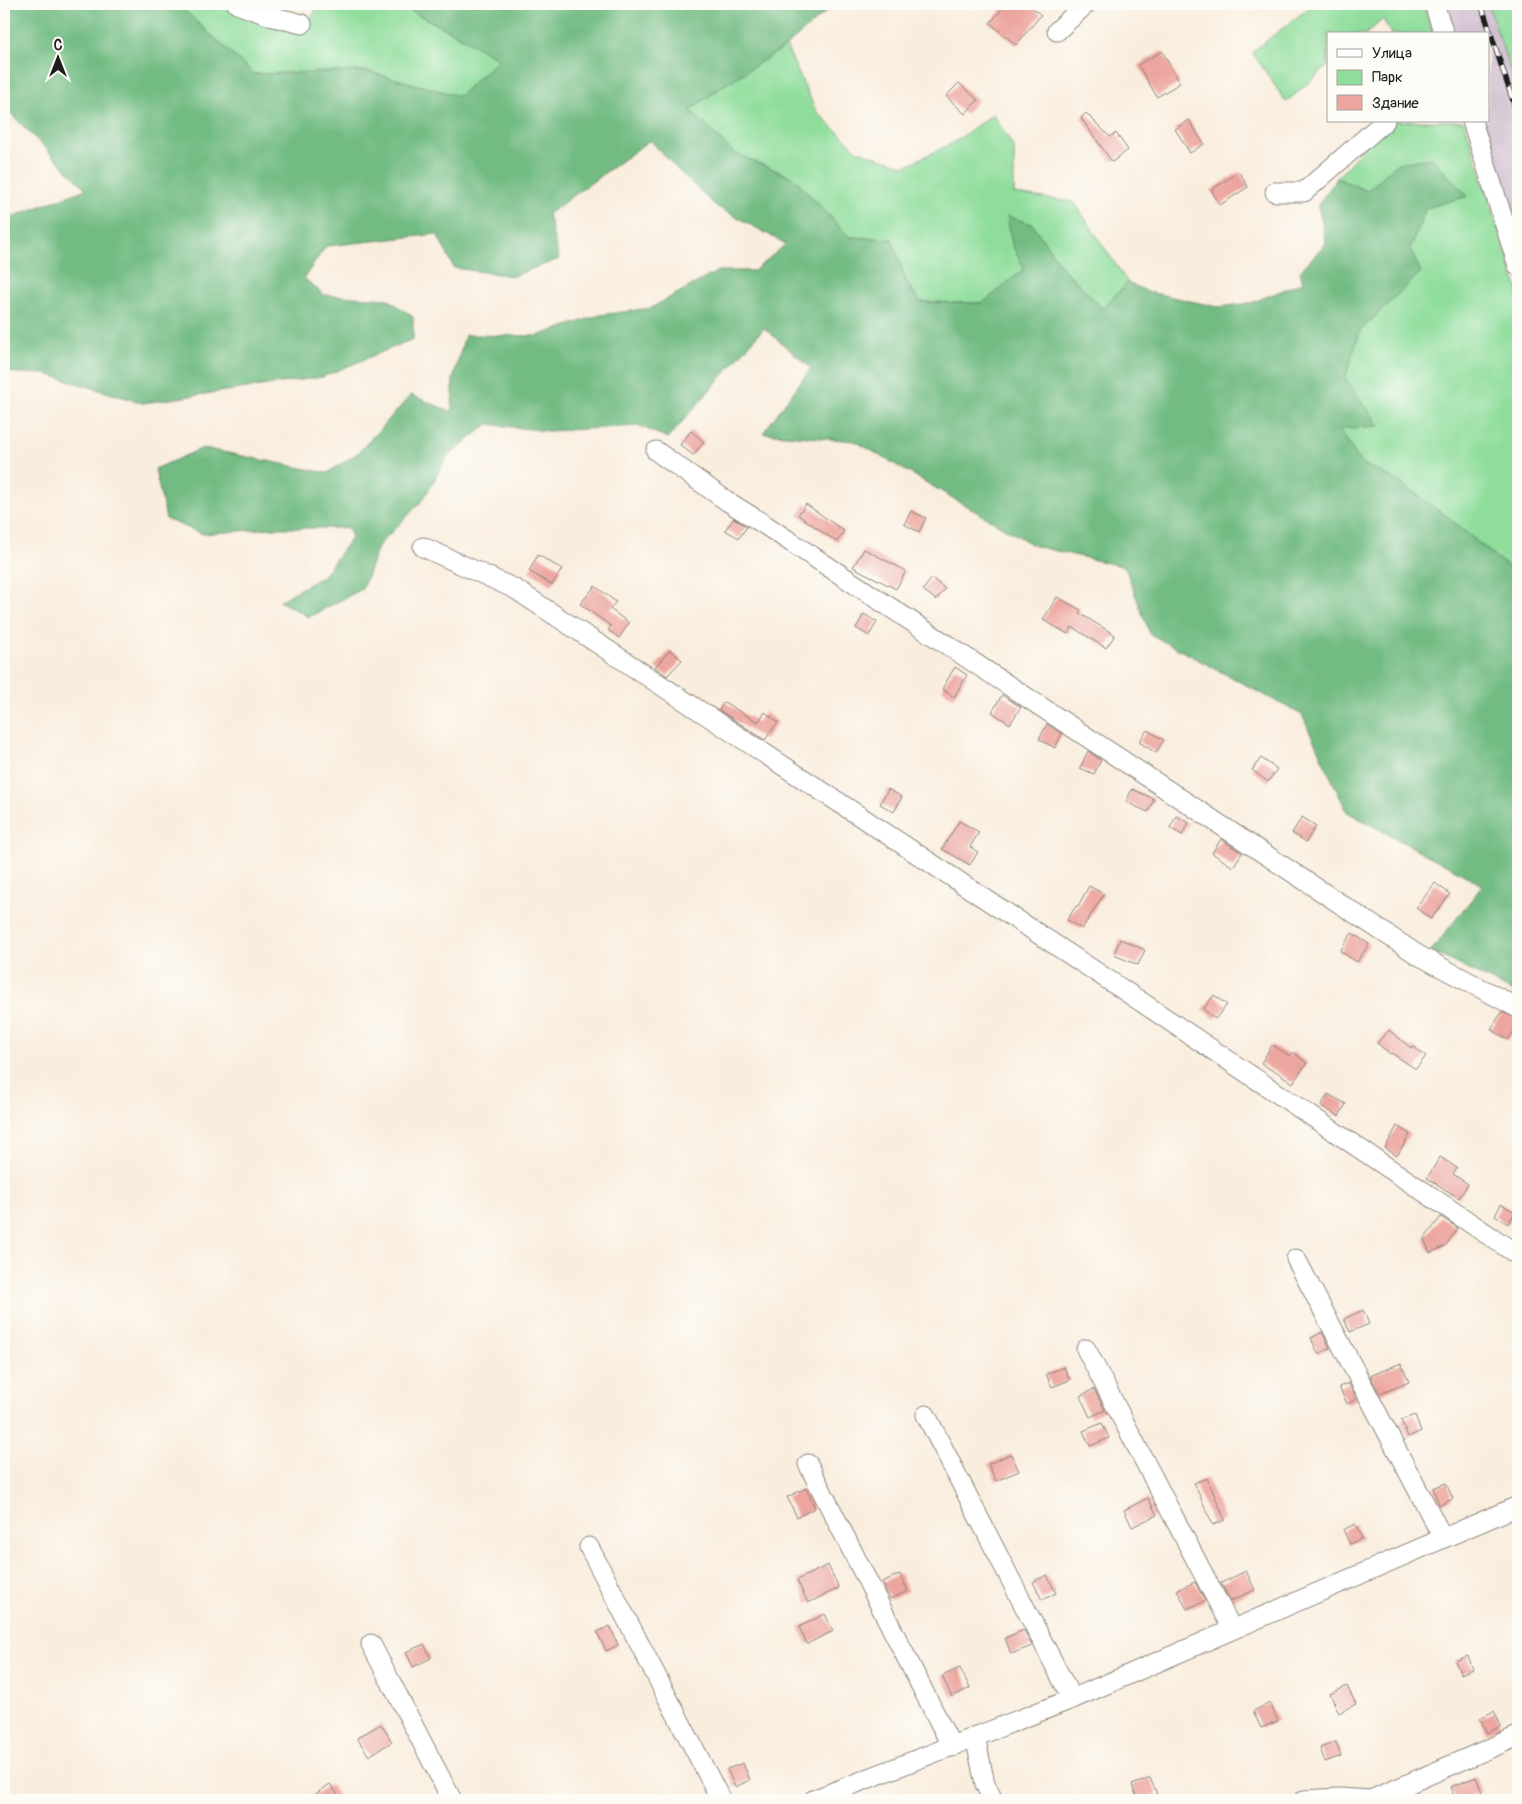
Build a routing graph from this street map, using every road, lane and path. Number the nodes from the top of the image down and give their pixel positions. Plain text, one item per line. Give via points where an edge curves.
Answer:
1 (237, 4) edge
2 (1086, 4) edge
3 (1434, 4) edge
4 (302, 24) dead end
5 (1057, 31) dead end
6 (1443, 32) edge
7 (1384, 122) edge
8 (1472, 122) edge
9 (1274, 192) dead end
10 (1518, 266) edge
11 (656, 451) dead end
12 (423, 547) dead end
13 (1518, 1008) edge
14 (1518, 1255) edge
15 (1296, 1259) dead end
16 (1086, 1349) dead end
17 (926, 1415) dead end
18 (808, 1464) dead end
19 (1518, 1506) edge
20 (1443, 1538) junction
21 (589, 1547) dead end
22 (1232, 1629) junction
23 (371, 1644) dead end
24 (1072, 1698) junction
25 (975, 1736) junction
26 (1518, 1736) edge
27 (952, 1746) junction
28 (452, 1800) edge
29 (721, 1800) edge
30 (813, 1800) edge
31 (993, 1800) edge
32 (1304, 1800) edge
33 (1371, 1800) edge

1 - 4 street
2 - 5 street
3 - 6 street
7 - 9 street via 1304,192
8 - 10 street
11 - 13 street via 727,501 1418,955
12 - 14 street via 515,589
15 - 20 street
16 - 22 street
17 - 24 street
18 - 27 street
19 - 20 street
20 - 22 street
21 - 29 street
22 - 24 street
23 - 28 street
24 - 25 street
25 - 27 street
25 - 31 street via 985,1784
26 - 33 street
27 - 30 street
32 - 33 street

